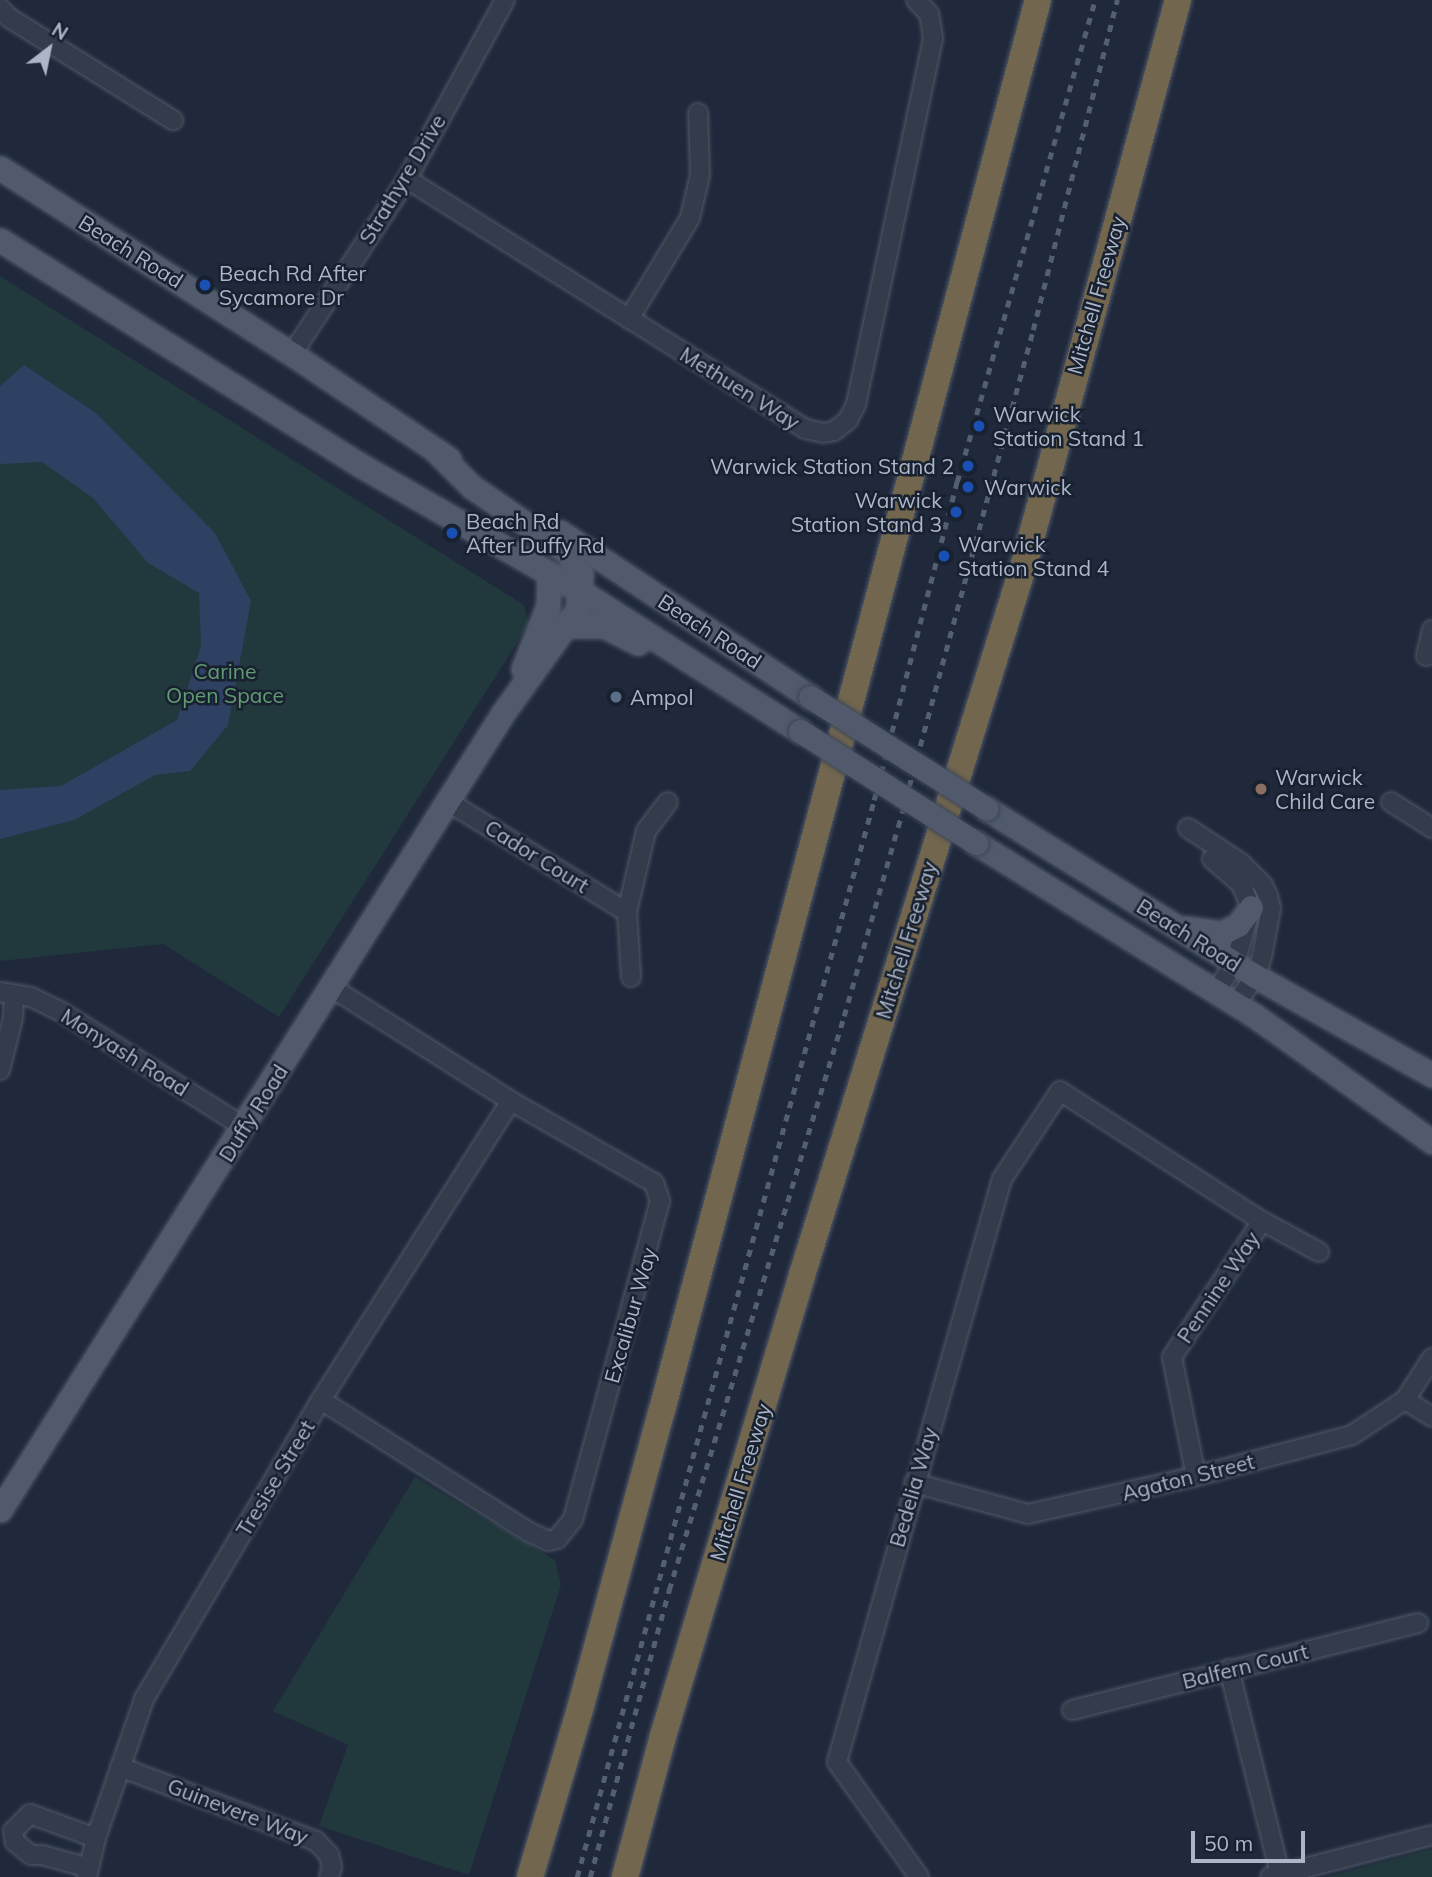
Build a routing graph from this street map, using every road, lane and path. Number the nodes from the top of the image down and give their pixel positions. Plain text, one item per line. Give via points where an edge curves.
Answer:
1 (505, 0) edge
2 (916, 0) edge
3 (1038, 0) edge
4 (1178, 3) edge
5 (0, 8) edge
6 (698, 113) dead end
7 (173, 120) dead end
8 (0, 168) edge
9 (407, 179) junction
10 (0, 240) edge
11 (629, 319) junction
12 (292, 354) junction
13 (436, 451) junction
14 (549, 574) junction
15 (580, 591) junction
16 (659, 598) junction
17 (566, 626) junction
18 (1432, 630) edge
19 (1426, 656) dead end
20 (517, 681) junction
21 (747, 697) junction
22 (503, 713) junction
23 (447, 801) junction
24 (668, 802) dead end
25 (1391, 802) dead end
26 (1188, 828) dead end
27 (1432, 828) edge
28 (1212, 859) dead end
29 (1251, 907) junction
30 (627, 912) junction
31 (1172, 925) junction
32 (1235, 963) junction
33 (631, 976) dead end
34 (1255, 976) junction
35 (332, 988) junction
36 (7, 993) edge
37 (1226, 997) junction
38 (0, 1070) edge
39 (1432, 1075) edge
40 (1060, 1091) joint
41 (511, 1101) junction
42 (244, 1127) junction
43 (1432, 1142) edge
44 (1262, 1221) junction
45 (1319, 1252) dead end
46 (1432, 1359) edge
47 (321, 1400) junction
48 (1405, 1401) junction
49 (1432, 1417) edge
50 (1196, 1476) junction
51 (914, 1483) junction
52 (0, 1510) edge
53 (1418, 1623) dead end
54 (1229, 1670) junction
55 (1072, 1710) dead end
56 (120, 1767) junction
57 (1432, 1835) edge
58 (96, 1838) junction
59 (88, 1872) edge
60 (1275, 1876) edge
61 (329, 1877) edge
62 (530, 1877) edge
63 (625, 1877) edge
64 (919, 1877) edge

1 - 9 street, Strathyre Drive
2 - 11 street, Methuen Way via 929,14 933,38 856,404 848,421 828,432 806,429
3 - 62 highway via 665,1396
4 - 63 highway, Mitchell Freeway via 1024,564 798,1288
5 - 7 street via 8,18
6 - 11 street via 700,175 690,218
8 - 12 main road, Beach Road
9 - 11 street, Methuen Way
9 - 12 street, Strathyre Drive
10 - 14 main road, Beach Road via 360,465
12 - 13 main road, Beach Road
13 - 15 main road via 472,487 567,552 581,575
13 - 16 main road, Beach Road
14 - 15 main road, Beach Road
14 - 20 main road via 548,606
15 - 16 main road via 620,582
15 - 17 main road, Duffy Road via 577,610
15 - 20 main road, Duffy Road via 566,604
15 - 21 main road, Beach Road
16 - 31 main road, Beach Road, bridge
17 - 21 main road via 604,626
17 - 22 main road, Duffy Road
18 - 19 street
20 - 22 main road, Duffy Road
21 - 37 main road, Beach Road, bridge
22 - 23 main road, Duffy Road
23 - 30 street, Cador Court
23 - 35 main road, Duffy Road
24 - 30 street via 646,831
25 - 27 street
26 - 34 street via 1241,863 1268,895 1264,952
28 - 29 street via 1241,884
29 - 31 main road via 1238,925 1222,933
29 - 32 street
30 - 33 street
31 - 32 main road, Beach Road
32 - 34 main road, Beach Road
32 - 37 street
34 - 37 street
34 - 39 main road, Beach Road
35 - 41 street, Excalibur Way
35 - 42 main road, Duffy Road
36 - 38 street via 13,1018
36 - 42 street, Monyash Road via 31,997 62,1012
37 - 43 main road, Beach Road
40 - 44 street, Pennine Way
40 - 51 street, Bedelia Way via 1002,1179
41 - 47 street, Tresise Street
41 - 47 street, Excalibur Way via 649,1180 660,1194 660,1208 570,1525 557,1539 543,1540
42 - 52 main road, Duffy Road
44 - 45 street, Pennine Way
44 - 50 street, Pennine Way via 1172,1357
46 - 48 street, Agaton Street
47 - 56 street, Tresise Street via 144,1699
48 - 49 street
48 - 50 street, Agaton Street via 1352,1435
50 - 51 street, Agaton Street via 1028,1514
51 - 64 street, Bedelia Way via 837,1762
53 - 54 street, Balfern Court
54 - 55 street, Balfern Court
54 - 60 street
56 - 58 street, Tresise Street
56 - 61 street, Guinevere Way via 317,1840 329,1855
57 - 60 street
58 - 59 street, Tresise Street
58 - 59 street via 30,1814 13,1831 15,1842 31,1855

